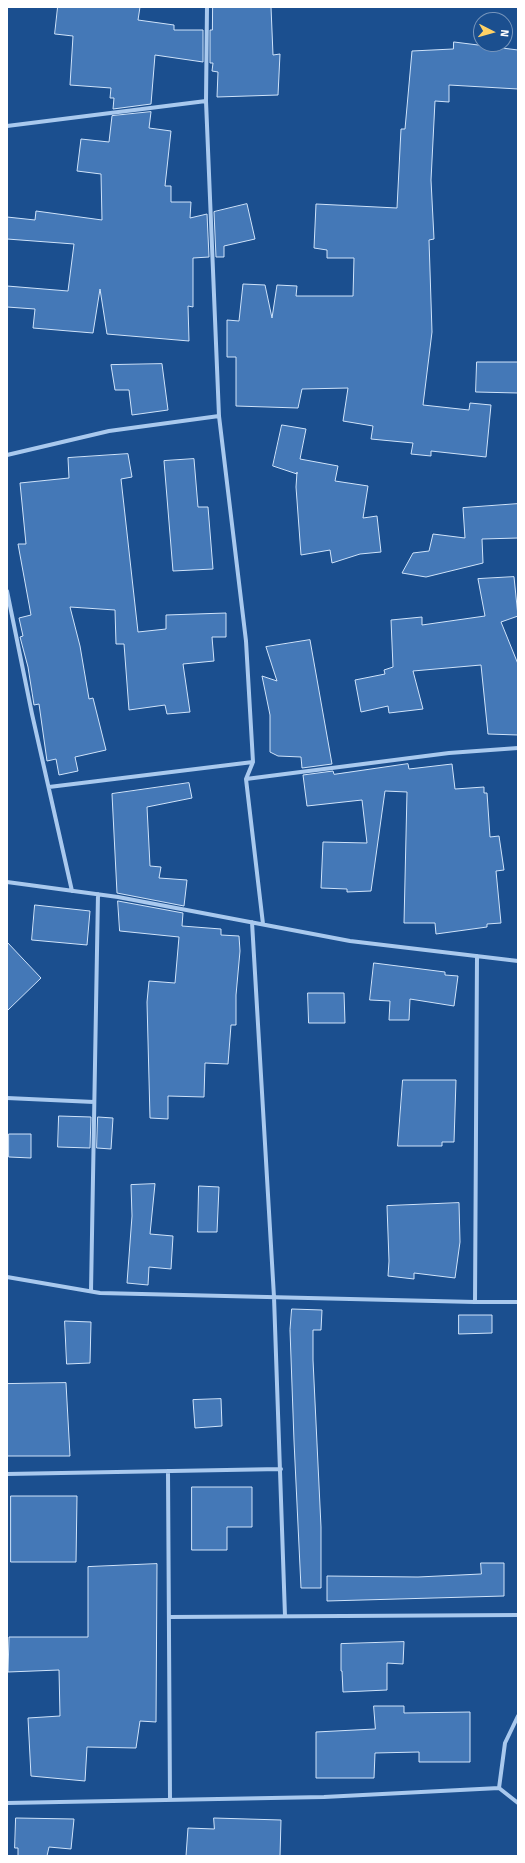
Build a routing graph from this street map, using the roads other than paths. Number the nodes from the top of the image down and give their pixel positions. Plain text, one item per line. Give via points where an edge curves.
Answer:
1 (207, 7) edge
2 (206, 101) junction
3 (7, 126) edge
4 (219, 416) junction
5 (7, 455) edge
6 (7, 590) edge
7 (518, 748) edge
8 (253, 762) junction
9 (246, 779) junction
10 (49, 787) junction
11 (7, 882) edge
12 (72, 891) junction
13 (98, 894) junction
14 (252, 922) junction
15 (263, 924) junction
16 (477, 956) junction
17 (518, 961) edge
18 (7, 1098) edge
19 (94, 1102) junction
20 (7, 1277) edge
21 (91, 1291) junction
22 (274, 1297) junction
23 (475, 1302) junction
24 (518, 1302) edge
25 (281, 1469) junction
26 (168, 1471) junction
27 (7, 1474) edge
28 (518, 1615) edge
29 (285, 1616) junction
30 (170, 1617) junction
31 (518, 1716) edge
32 (499, 1788) junction
33 (170, 1799) junction
34 (7, 1803) edge
35 (518, 1803) edge

1 - 2 street
2 - 3 street
2 - 4 street
4 - 5 street via 109,431
4 - 8 street via 246,641
6 - 10 street
7 - 9 street via 449,753
8 - 9 street
8 - 10 street
9 - 15 street
10 - 12 street
11 - 12 street
12 - 13 street
13 - 14 street
13 - 19 street
14 - 15 street
14 - 22 street
15 - 16 street via 350,941
16 - 17 street
16 - 23 street
18 - 19 street
19 - 21 street
20 - 21 street
21 - 22 street
22 - 23 street
22 - 25 street
23 - 24 street
25 - 26 street
25 - 29 street
26 - 27 street
26 - 30 street
28 - 29 street
29 - 30 street
30 - 33 street
31 - 32 street via 505,1743
32 - 33 street via 324,1797
32 - 35 street
33 - 34 street

